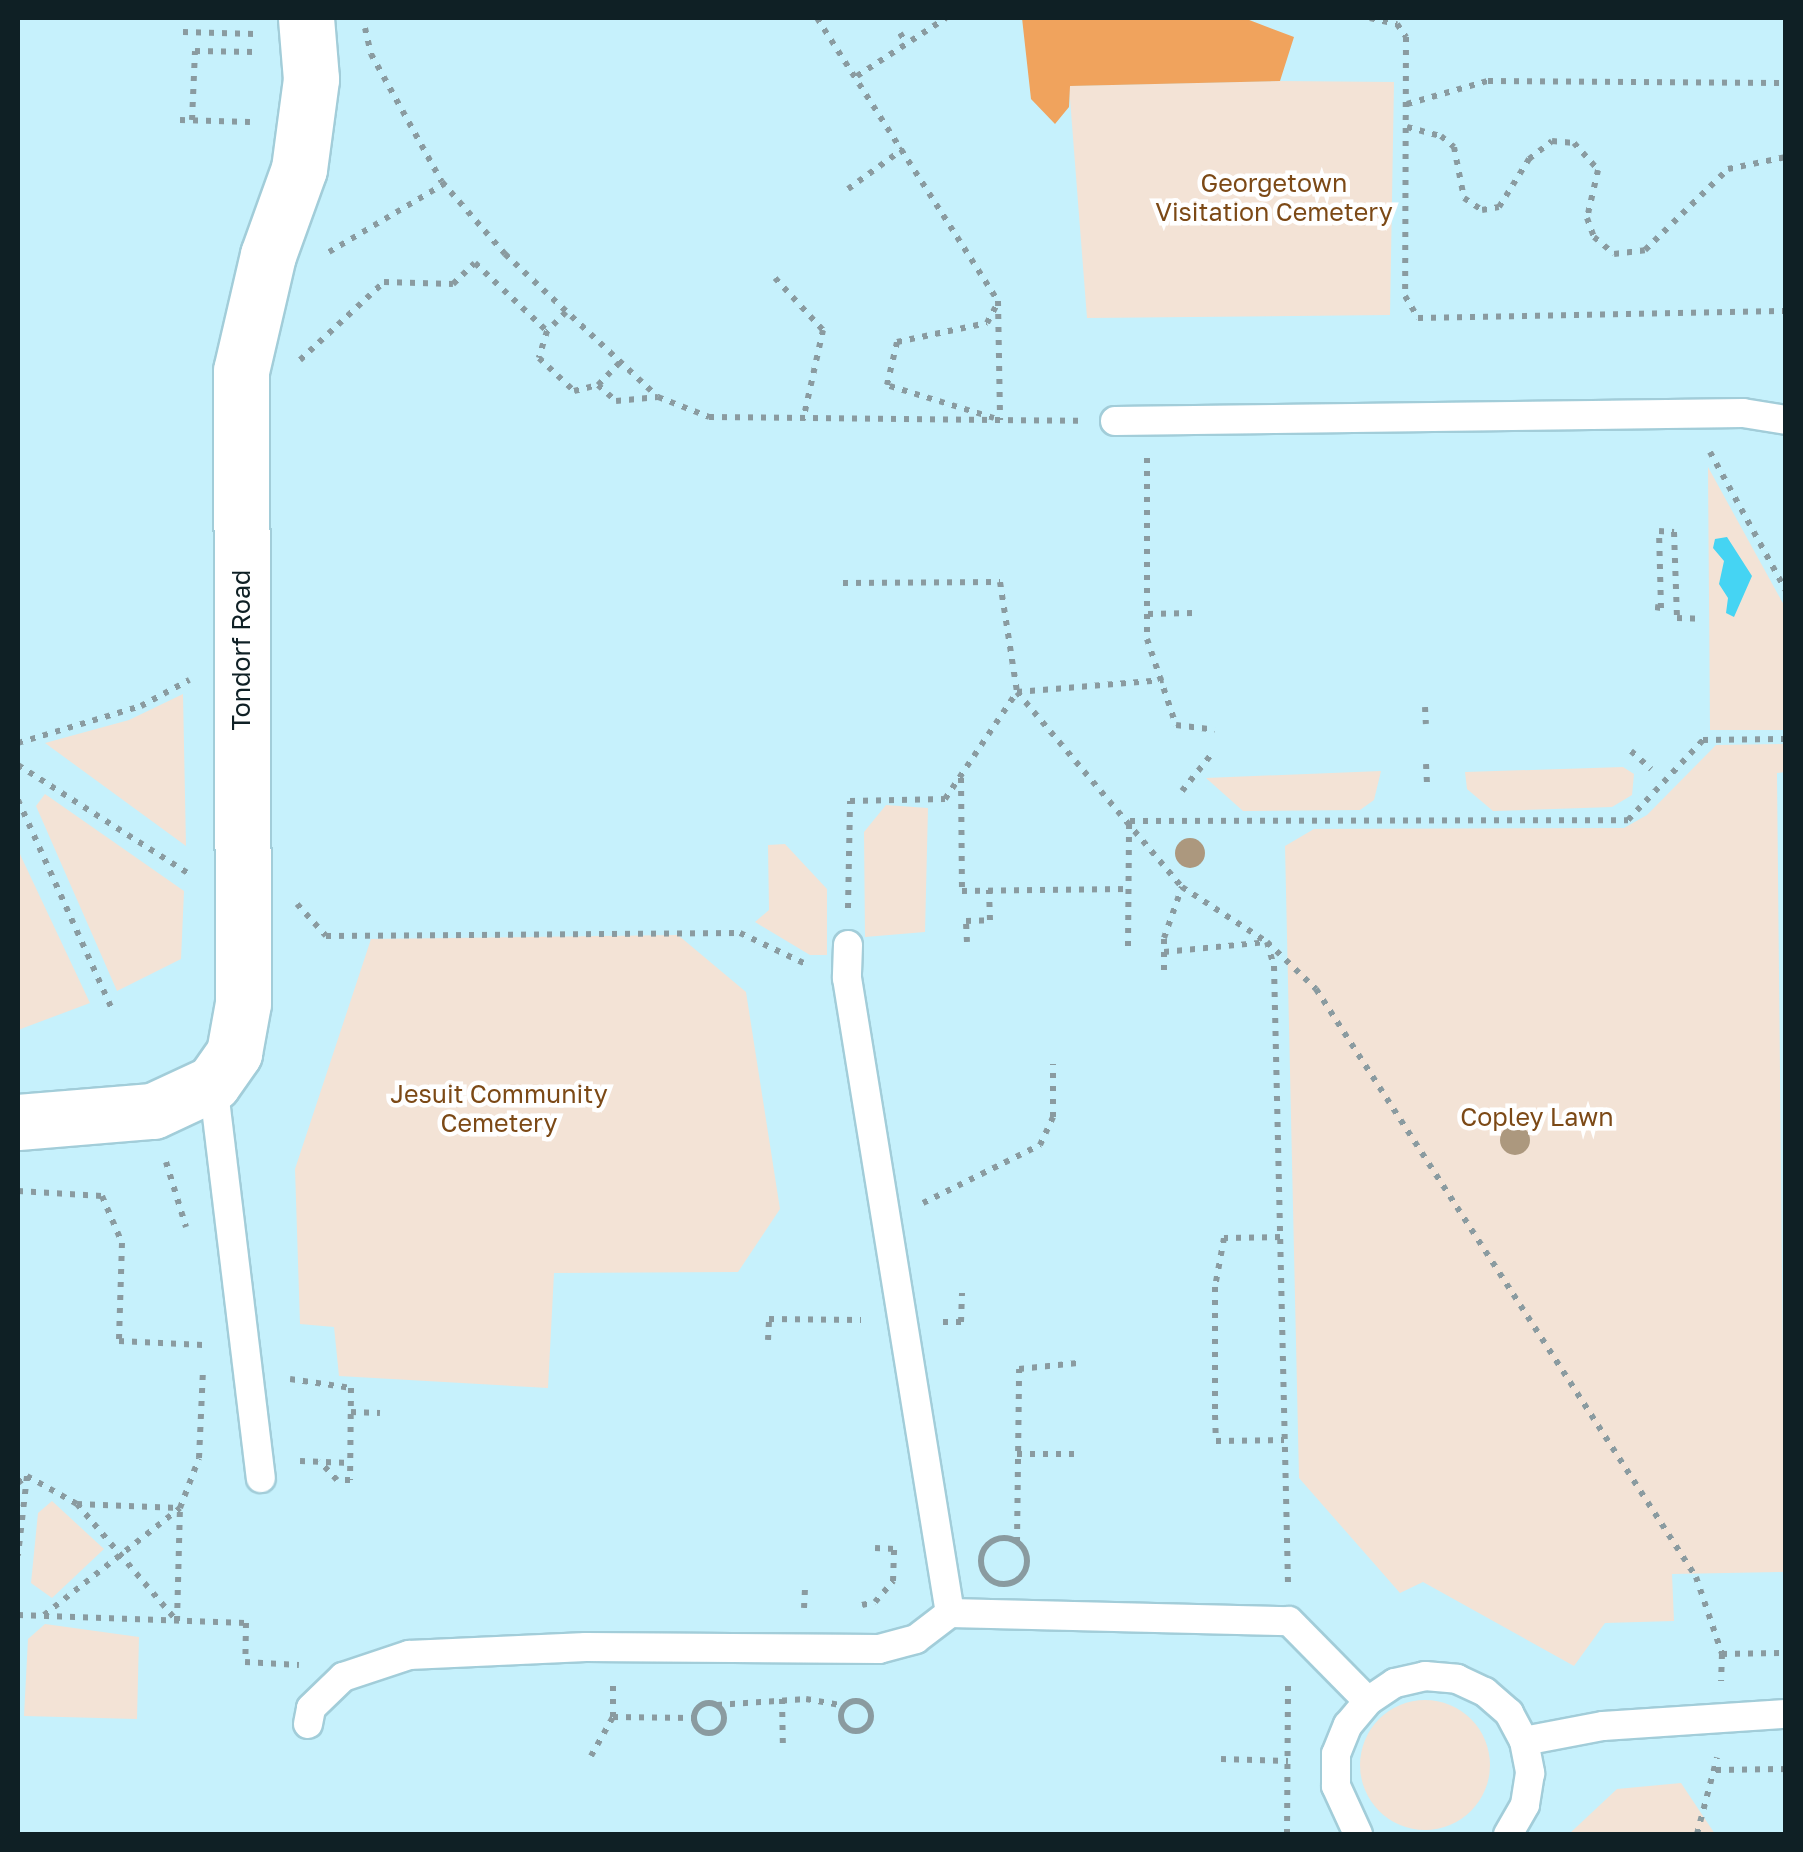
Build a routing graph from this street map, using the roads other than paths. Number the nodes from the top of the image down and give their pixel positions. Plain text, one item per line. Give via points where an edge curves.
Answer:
1 (281, 26) edge
2 (1786, 420) edge
3 (1114, 421) road end
4 (848, 945) road end
5 (213, 1083) junction
6 (18, 1122) edge
7 (262, 1478) dead end
8 (950, 1613) junction
9 (1368, 1700) junction
10 (1786, 1714) edge
11 (308, 1724) dead end
12 (1524, 1741) junction
13 (1358, 1834) edge
14 (1508, 1834) edge

1 - 5 street, Tondorf Road via 311,79 299,169 268,255 241,371 243,1002 234,1053
2 - 3 lane via 1697,414
4 - 8 lane
5 - 6 street via 153,1112
5 - 7 lane
8 - 9 lane via 1289,1621
8 - 11 lane via 904,1645 832,1653 586,1648 409,1655 370,1663 343,1678 311,1708
9 - 12 lane via 1410,1680 1457,1679 1509,1713
9 - 13 lane via 1336,1754 1336,1786
10 - 12 lane via 1721,1714
12 - 14 lane via 1530,1772 1524,1805

